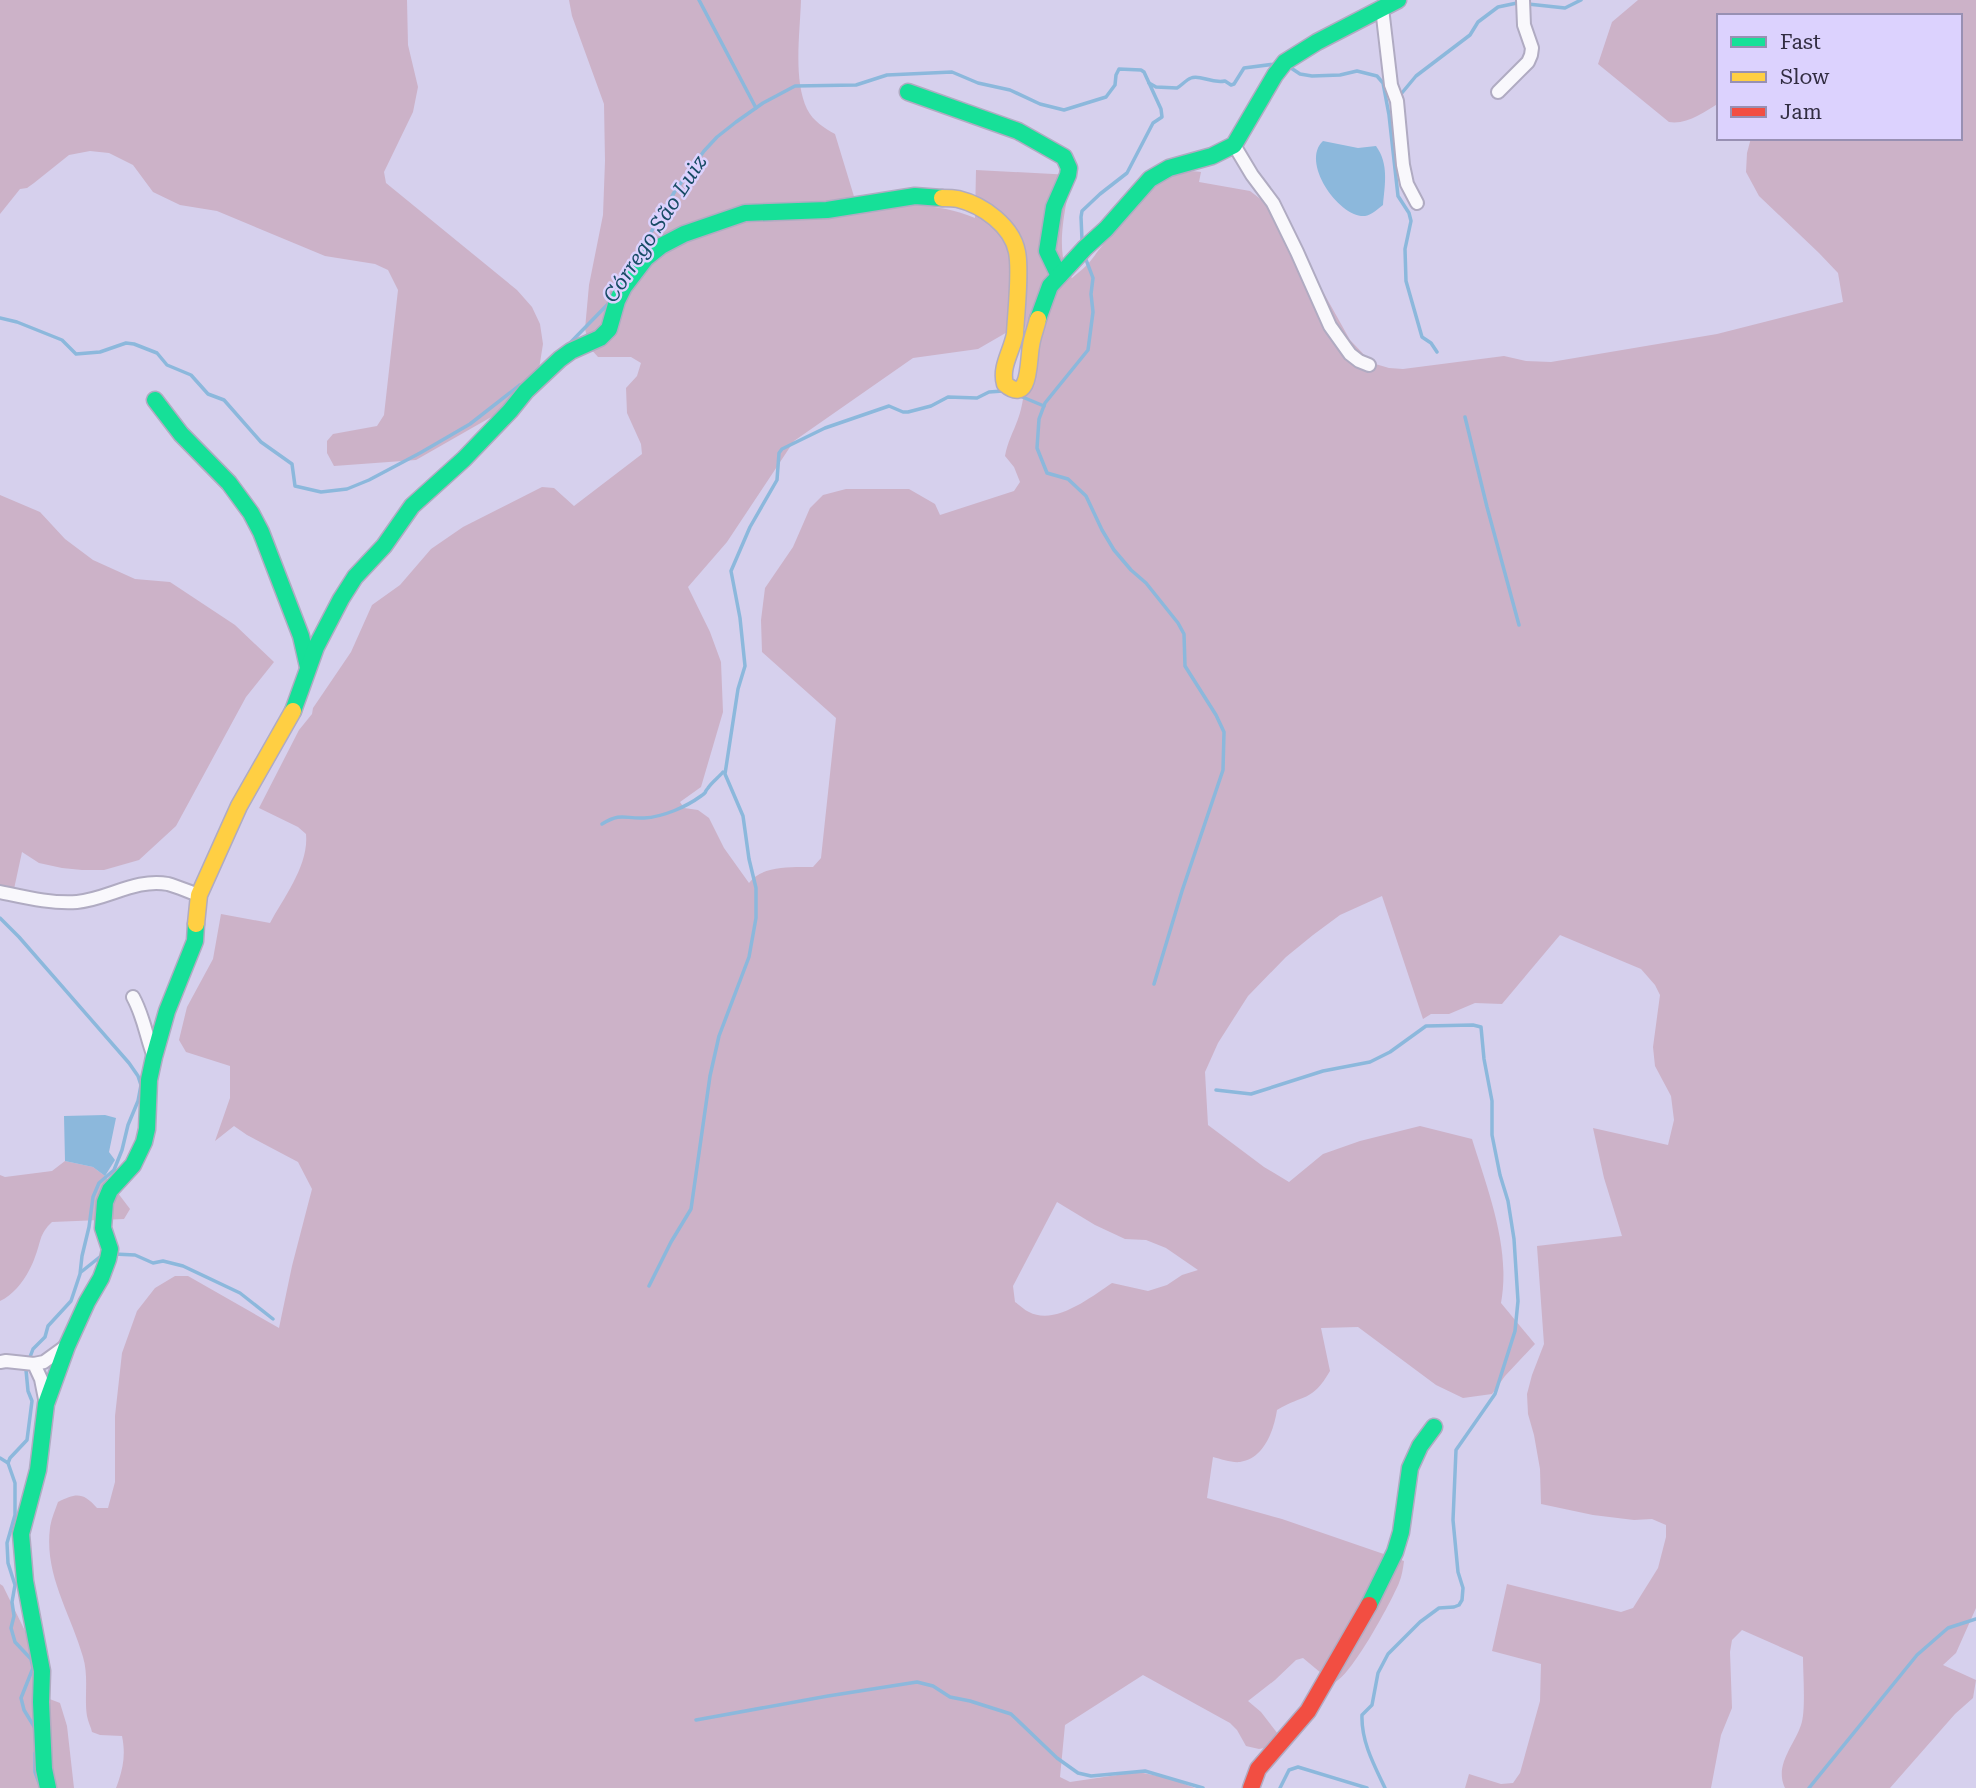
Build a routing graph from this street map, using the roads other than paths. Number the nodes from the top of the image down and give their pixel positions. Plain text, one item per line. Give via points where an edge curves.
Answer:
1 (1398, 0) edge
2 (1523, 0) edge
3 (1382, 8) junction
4 (908, 92) dead end
5 (1498, 92) dead end
6 (1234, 145) junction
7 (1417, 203) dead end
8 (1059, 276) junction
9 (1368, 365) dead end
10 (155, 400) dead end
11 (307, 667) junction
12 (0, 892) edge
13 (200, 895) junction
14 (133, 997) dead end
15 (154, 1056) junction
16 (67, 1346) junction
17 (0, 1362) edge
18 (34, 1364) junction
19 (46, 1404) junction
20 (1434, 1427) dead end
21 (48, 1788) edge
22 (1251, 1788) edge

1 - 3 street
2 - 5 street via 1531,55
3 - 6 street via 1285,62
3 - 7 street via 1406,184
4 - 8 street via 1018,131 1064,157 1068,175 1054,207 1047,251
6 - 8 street via 1169,167 1150,179
6 - 9 street via 1273,203 1330,326 1350,354
8 - 11 street via 1043,302 1027,381 1016,390 1005,384 1003,370 1015,334 1017,251 998,220 972,203 915,196 827,210 746,213 684,234 661,246 636,270 617,301 609,329 600,338 571,351 551,367 464,459 412,506 348,588
10 - 11 street via 251,513 301,636
11 - 13 street via 294,709 239,806
12 - 13 street via 77,902 160,883
13 - 15 street via 195,942
14 - 15 street
15 - 16 street via 144,1142 105,1202 108,1259
16 - 18 street
16 - 19 street
17 - 18 street
18 - 19 street
19 - 21 street via 38,1470 21,1534 42,1671
20 - 22 street via 1410,1468 1401,1532 1373,1598 1308,1711 1258,1769

